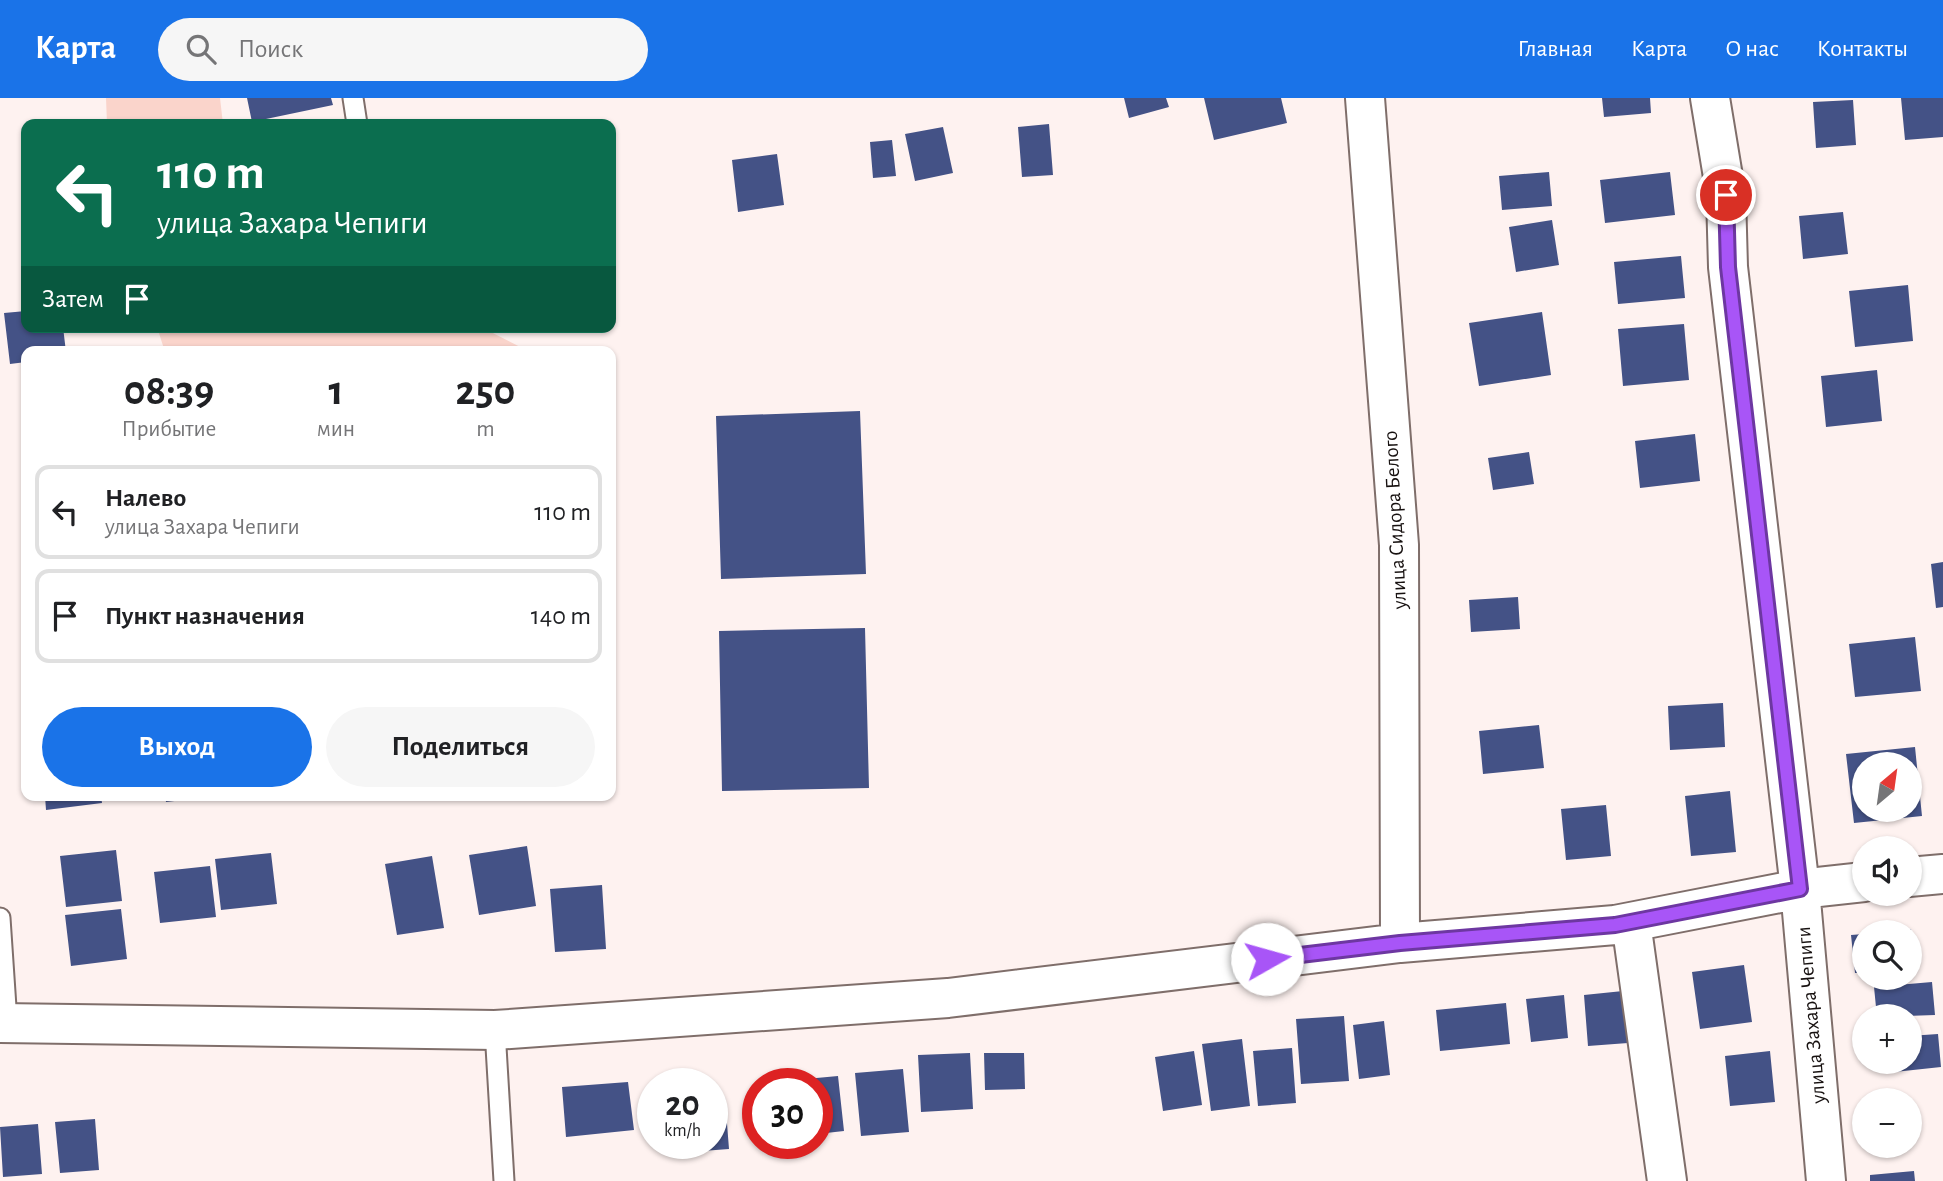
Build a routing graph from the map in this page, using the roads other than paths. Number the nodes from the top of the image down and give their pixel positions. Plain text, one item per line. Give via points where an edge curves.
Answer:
1 (353, 98) edge
2 (1365, 98) edge
3 (1710, 98) edge
4 (356, 119) edge
5 (1943, 874) edge
6 (1922, 876) edge
7 (1852, 883) edge
8 (1800, 889) junction
9 (0, 918) edge
10 (1631, 922) junction
11 (1400, 943) junction
12 (4, 1022) edge
13 (495, 1030) junction
14 (504, 1181) edge
15 (1667, 1181) edge
16 (1826, 1181) edge

1 - 4 lane
2 - 11 street, улица Сидора Белого via 1399,545
3 - 8 street, улица Захара Чепиги via 1726,195 1728,267
5 - 6 street
7 - 8 street
8 - 10 street
8 - 16 street, улица Захара Чепиги
9 - 12 lane
10 - 11 street
10 - 15 street
11 - 13 street via 948,998
12 - 13 street
13 - 14 lane

